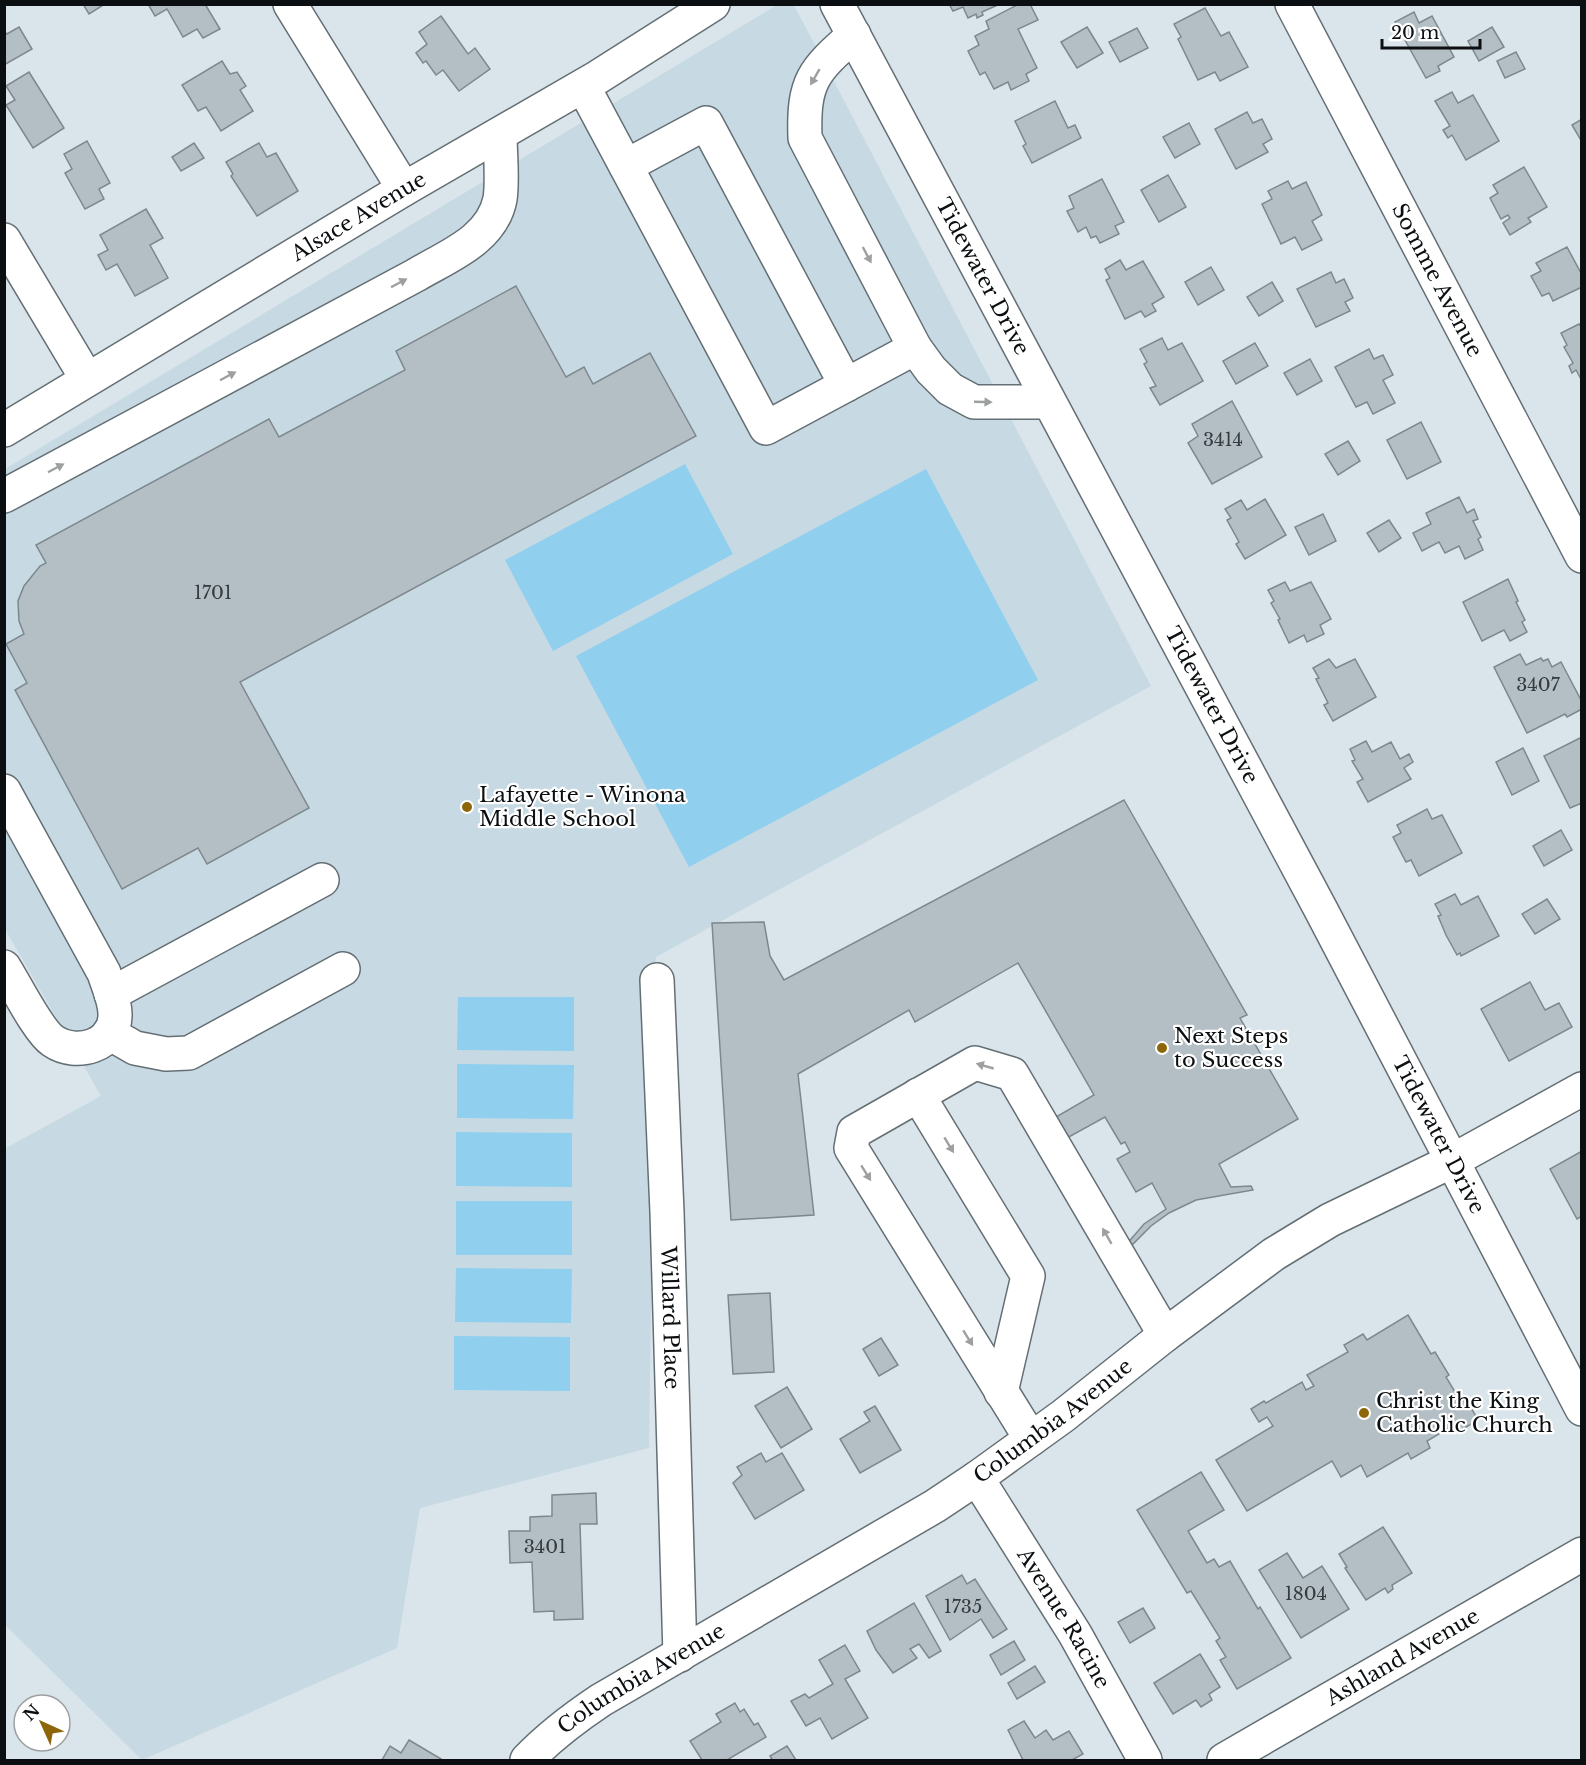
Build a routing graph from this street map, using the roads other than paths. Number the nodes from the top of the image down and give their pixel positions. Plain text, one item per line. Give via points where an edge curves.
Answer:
1 (290, 4) edge
2 (713, 4) edge
3 (837, 4) edge
4 (1292, 4) edge
5 (854, 35) junction
6 (583, 86) junction
7 (500, 134) junction
8 (626, 166) junction
9 (404, 189) junction
10 (4, 240) edge
11 (915, 348) junction
12 (87, 379) junction
13 (846, 385) junction
14 (1049, 402) junction
15 (4, 430) edge
16 (4, 496) edge
17 (1581, 556) edge
18 (4, 791) edge
19 (322, 880) dead end
20 (4, 967) edge
21 (344, 969) dead end
22 (657, 980) dead end
23 (111, 994) junction
24 (109, 1033) junction
25 (1581, 1089) edge
26 (918, 1095) junction
27 (1452, 1161) junction
28 (1165, 1335) junction
29 (1001, 1392) junction
30 (1581, 1409) edge
31 (1031, 1439) junction
32 (977, 1478) junction
33 (1581, 1554) edge
34 (680, 1654) junction
35 (527, 1761) edge
36 (1145, 1761) edge
37 (1224, 1761) edge

1 - 9 main road
2 - 6 main road, Alsace Avenue
3 - 5 main road, Tidewater Drive
4 - 17 main road, Somme Avenue
5 -> 11 main road via 824,62 810,85 804,110 805,138
5 - 14 main road, Tidewater Drive
6 - 7 main road, Alsace Avenue
6 - 8 main road
7 - 9 main road, Alsace Avenue
16 -> 7 main road via 477,238 492,220 500,198
8 - 13 main road via 706,123
8 - 13 main road via 766,428
9 - 12 main road, Alsace Avenue
10 - 12 main road
11 - 13 main road
11 -> 14 main road via 950,389 974,402
12 - 15 main road, Alsace Avenue
14 - 27 main road, Tidewater Drive
18 - 23 main road via 104,974
19 - 23 main road
20 - 24 main road via 50,1039 65,1048 83,1049
21 - 24 main road via 189,1053 166,1054 135,1048
22 - 34 main road, Willard Place
23 - 24 main road via 116,1016
25 - 27 main road, Columbia Avenue
28 -> 26 main road via 1012,1074 975,1063
26 -> 29 main road via 1028,1276
26 -> 29 main road via 854,1132 851,1148
27 - 28 main road, Columbia Avenue via 1330,1220 1284,1248
27 - 30 main road, Tidewater Drive
28 - 31 main road, Columbia Avenue
29 - 31 main road
31 - 32 main road, Columbia Avenue
32 - 34 main road, Columbia Avenue
32 - 36 main road, Avenue Racine via 1074,1634
33 - 37 main road, Ashland Avenue
34 - 35 main road, Columbia Avenue via 574,1718

